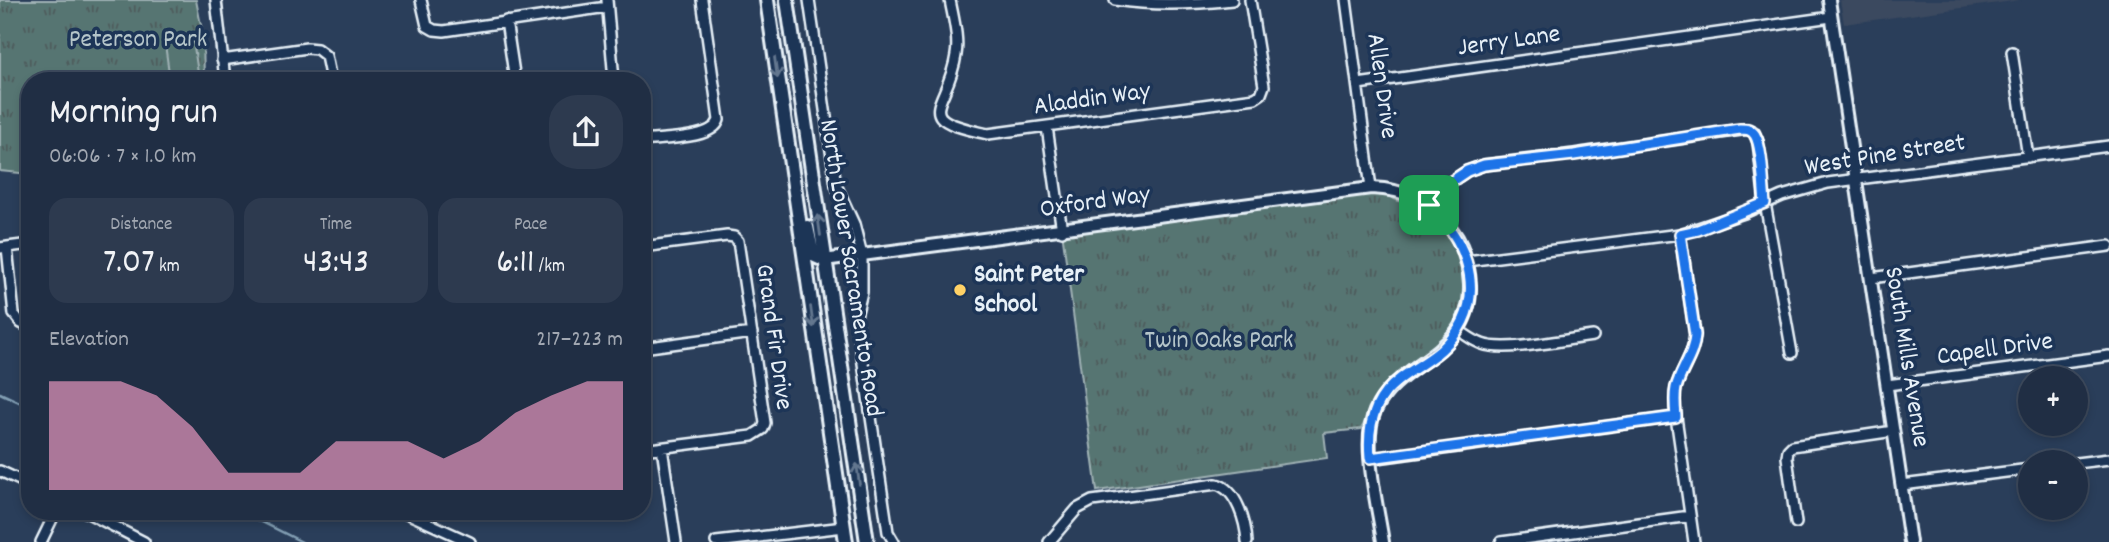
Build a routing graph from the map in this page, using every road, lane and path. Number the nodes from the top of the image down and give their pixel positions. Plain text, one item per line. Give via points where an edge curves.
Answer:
1 (216, 0) edge
2 (421, 0) edge
3 (702, 0) edge
4 (767, 0) edge
5 (787, 0) edge
6 (809, 0) edge
7 (950, 0) edge
8 (1115, 0) edge
9 (1232, 0) edge
10 (1250, 0) edge
11 (1346, 0) edge
12 (1829, 0) edge
13 (607, 3) edge
14 (1831, 17) junction
15 (506, 20) junction
16 (2012, 52) dead end
17 (222, 60) junction
18 (224, 72) edge
19 (329, 72) edge
20 (514, 72) edge
21 (613, 72) edge
22 (1359, 84) junction
23 (1047, 127) junction
24 (651, 140) edge
25 (2109, 146) edge
26 (2028, 157) junction
27 (792, 177) junction
28 (1856, 179) junction
29 (1371, 188) junction
30 (1765, 203) junction
31 (1429, 205) junction
32 (1062, 231) junction
33 (1680, 234) junction
34 (21, 245) edge
35 (651, 246) edge
36 (2109, 246) edge
37 (3, 248) edge
38 (862, 255) junction
39 (824, 260) junction
40 (1467, 261) junction
41 (1871, 278) junction
42 (21, 323) edge
43 (1458, 330) junction
44 (752, 333) junction
45 (1593, 336) dead end
46 (651, 347) edge
47 (1793, 353) dead end
48 (2109, 356) edge
49 (1887, 385) junction
50 (1676, 417) junction
51 (1894, 431) junction
52 (662, 448) junction
53 (651, 449) edge
54 (1370, 458) junction
55 (2109, 459) edge
56 (2088, 462) edge
57 (2018, 470) edge
58 (0, 471) edge
59 (21, 481) edge
60 (1902, 485) junction
61 (1690, 516) junction
62 (52, 520) edge
63 (101, 520) edge
64 (422, 520) edge
65 (1796, 523) dead end
66 (844, 527) junction
67 (734, 541) edge
68 (41, 542) edge
69 (144, 542) edge
70 (471, 542) edge
71 (676, 542) edge
72 (716, 542) edge
73 (846, 542) edge
74 (865, 542) edge
75 (894, 542) edge
76 (1049, 542) edge
77 (1247, 542) edge
78 (1383, 542) edge
79 (1501, 542) edge
80 (1694, 542) edge
81 (1910, 542) edge

1 - 17 street
2 - 15 street via 424,18 434,30
3 - 24 street via 717,126 700,134
4 -> 27 main road, North Lower Sacramento Road
39 -> 5 main road, North Lower Sacramento Road
6 - 38 street via 836,185
7 - 23 street, Aladdin Way via 957,53 938,111 944,121 988,134
8 - 9 street via 1186,5
10 - 23 street, Aladdin Way via 1264,86 1259,96
11 - 22 street, Allen Drive
12 - 14 street, South Mills Avenue
13 - 15 street
13 - 21 street
14 - 22 street, Jerry Lane
14 - 28 street, South Mills Avenue
15 - 20 street
16 - 26 street
17 - 18 street
17 - 19 street via 317,49 326,56
22 - 29 street, Allen Drive
23 - 32 street
25 - 26 street, West Pine Street
26 - 28 street, West Pine Street
27 - 39 main road via 801,195 813,255
27 -> 66 main road, North Lower Sacramento Road
28 - 30 street, West Pine Street via 1816,185
28 - 41 street, South Mills Avenue
29 - 31 street via 1395,190
29 - 32 street, Oxford Way
30 - 31 street via 1758,142 1750,130 1740,129 1484,165 1449,183
30 - 33 street, West Pine Street
30 - 47 street
31 - 40 street via 1457,237
32 - 38 street, Oxford Way
33 - 40 street, West Pine Street
33 - 50 street via 1695,346 1677,384
34 - 37 street
35 - 44 street, Grand Fir Drive via 734,237
36 - 41 street
37 - 42 street via 14,314
38 - 39 street, Oxford Way
38 - 75 street via 862,292 856,316 888,532
74 -> 39 main road, North Lower Sacramento Road
40 - 43 street via 1470,290
41 - 49 street, South Mills Avenue
43 - 45 street via 1490,346
43 - 54 street via 1437,354 1385,393 1369,432
44 - 46 street
44 - 52 street, Grand Fir Drive via 764,426 759,433
48 - 49 street, Capell Drive
49 - 51 street, South Mills Avenue
50 - 54 street
50 - 61 street
51 - 60 street, South Mills Avenue
51 - 65 street via 1791,446 1787,457
52 - 53 street
52 - 71 street
54 - 78 street
55 - 56 street
57 - 60 street
58 - 59 street
60 - 81 street, South Mills Avenue
61 - 79 street
61 - 80 street
62 - 68 street
63 - 69 street
64 - 70 street
66 - 67 street
66 - 73 main road, North Lower Sacramento Road
66 - 74 main road via 858,532
67 - 72 street
76 - 77 street via 1077,509 1093,501 1216,484 1232,493

